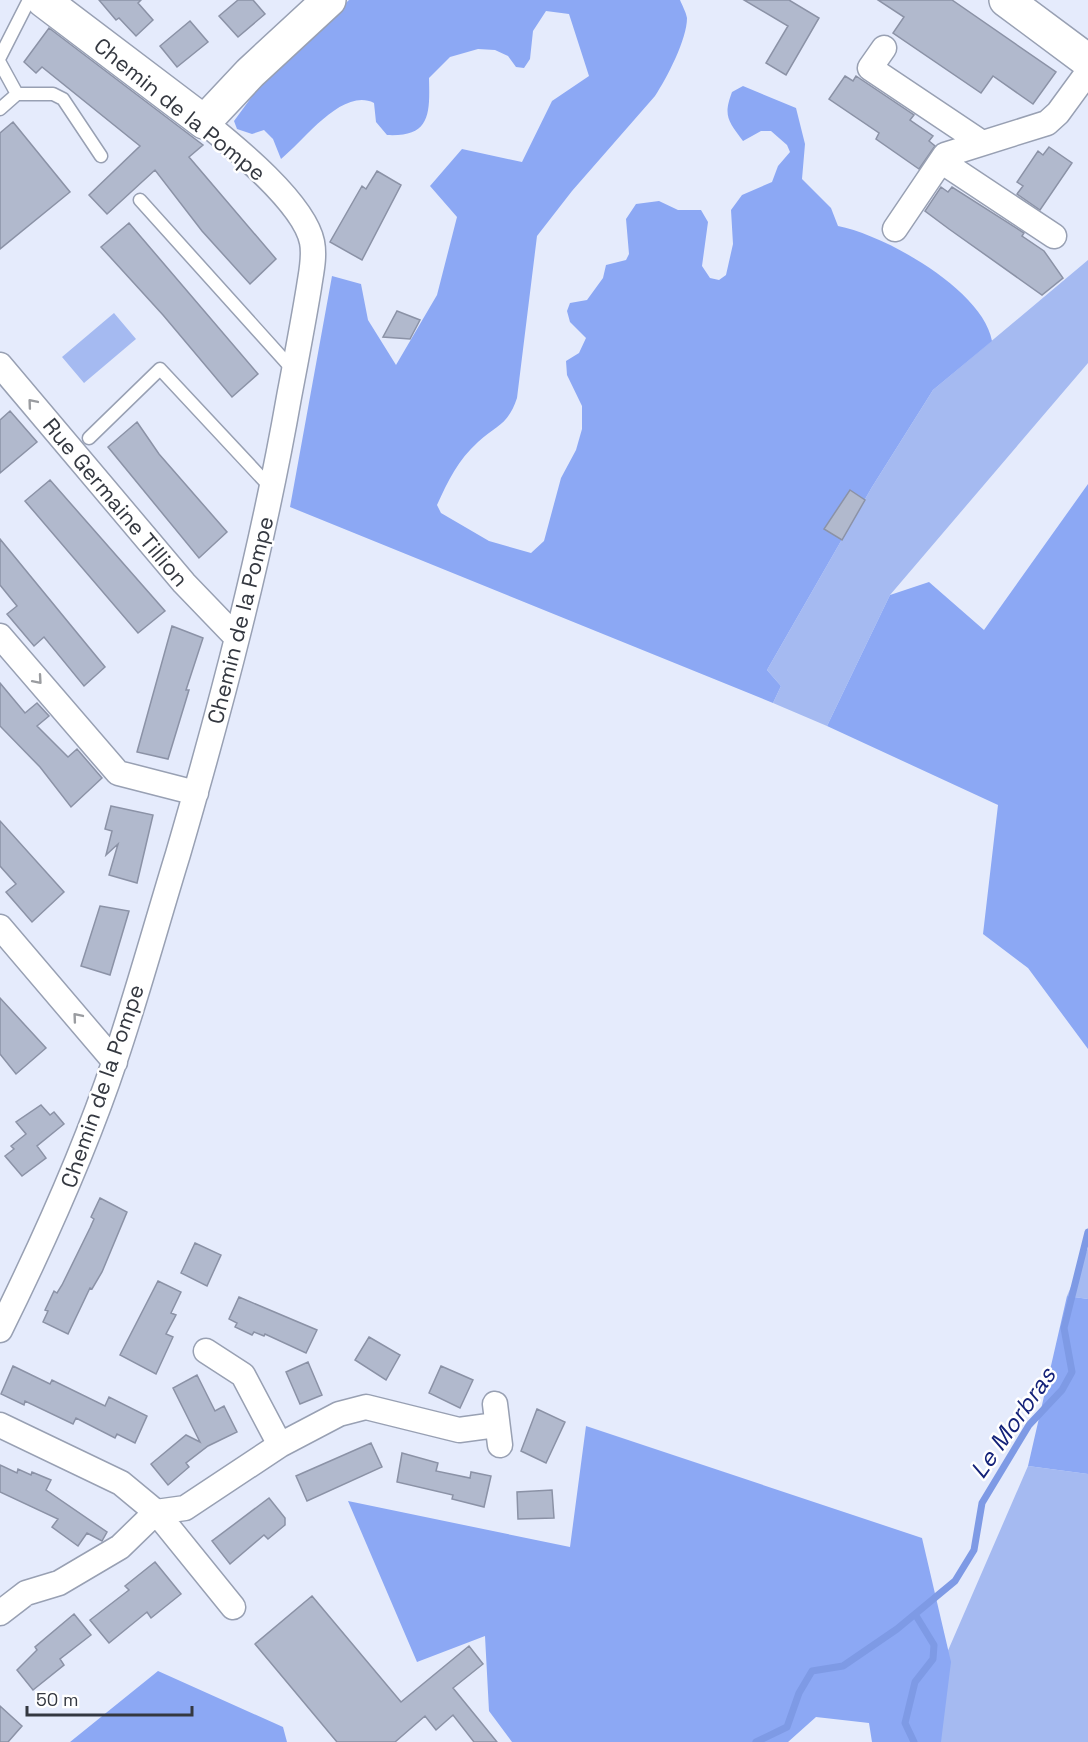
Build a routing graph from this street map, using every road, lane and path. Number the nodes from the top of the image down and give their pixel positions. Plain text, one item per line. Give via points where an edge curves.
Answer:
1 (29, 0) edge
2 (44, 0) edge
3 (329, 0) edge
4 (1006, 0) edge
5 (884, 48) dead end
6 (0, 57) edge
7 (1088, 61) edge
8 (0, 63) edge
9 (1088, 72) edge
10 (17, 94) junction
11 (0, 109) edge
12 (204, 122) junction
13 (982, 143) junction
14 (101, 156) dead end
15 (941, 161) junction
16 (140, 200) dead end
17 (895, 230) dead end
18 (1054, 236) dead end
19 (0, 365) edge
20 (294, 371) junction
21 (89, 438) dead end
22 (273, 490) junction
23 (0, 636) edge
24 (236, 637) junction
25 (196, 793) junction
26 (0, 927) edge
27 (115, 1062) junction
28 (0, 1330) edge
29 (206, 1351) dead end
30 (497, 1424) dead end
31 (0, 1425) edge
32 (279, 1445) junction
33 (156, 1512) junction
34 (233, 1607) dead end
35 (0, 1613) edge

1 - 6 lane
2 - 12 street, Chemin de la Pompe
3 - 12 street
4 - 7 street
5 - 13 street via 870,68
8 - 10 lane
9 - 13 street via 1047,123
10 - 11 lane
10 - 14 lane via 53,94 63,99
12 - 20 street, Chemin de la Pompe via 286,198 312,240 311,272
13 - 15 street via 945,155
15 - 17 street
15 - 18 street
16 - 20 lane
24 -> 19 street, Rue Germaine Tillion via 184,583
20 - 22 street, Chemin de la Pompe
21 - 22 lane via 160,369
22 - 24 street, Chemin de la Pompe
23 -> 25 street via 118,773
24 - 25 street, Chemin de la Pompe
25 - 27 street, Chemin de la Pompe
27 -> 26 street
27 - 28 street, Chemin de la Pompe via 57,1209
29 - 32 street via 243,1375
30 - 32 street via 459,1430 366,1407 339,1414
31 - 33 street via 121,1483
32 - 33 street via 185,1508
33 - 34 street
33 - 35 street via 120,1547 59,1583 26,1593

